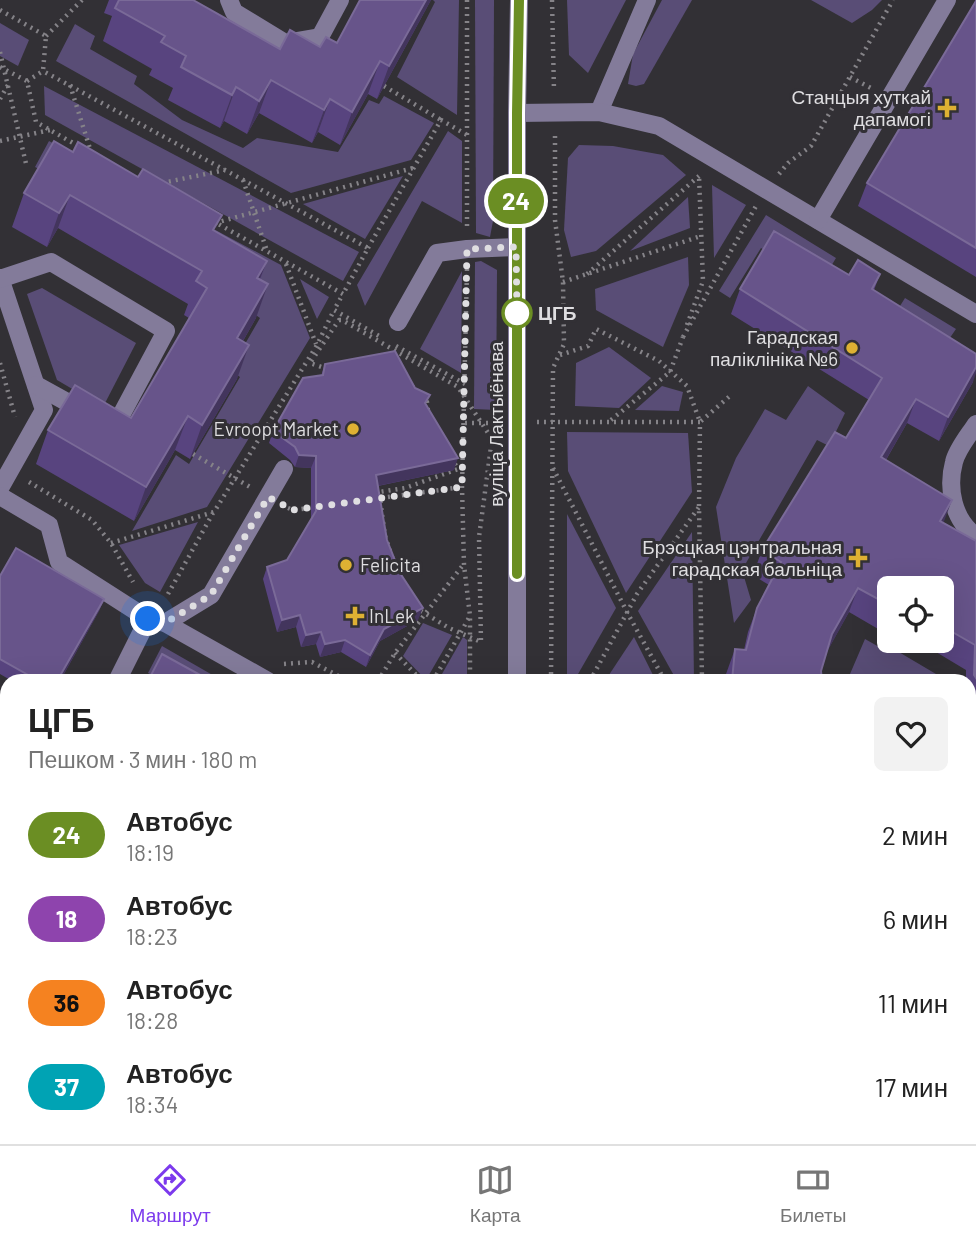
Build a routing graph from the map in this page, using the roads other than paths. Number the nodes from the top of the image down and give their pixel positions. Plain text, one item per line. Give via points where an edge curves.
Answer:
1 (229, 0) edge
2 (340, 0) edge
3 (519, 0) edge
4 (648, 0) edge
5 (947, 0) edge
6 (599, 112) junction
7 (517, 113) junction
8 (818, 220) junction
9 (516, 247) junction
10 (0, 278) edge
11 (976, 314) edge
12 (398, 322) dead end
13 (36, 385) junction
14 (976, 424) edge
15 (284, 469) dead end
16 (0, 488) edge
17 (0, 496) edge
18 (976, 536) edge
19 (157, 621) junction
20 (122, 674) edge
21 (255, 674) edge
22 (516, 674) edge

1 - 2 street via 234,12 285,43 320,37
3 - 7 street, вуліца Лактыёнава
4 - 6 street
5 - 8 street
6 - 7 street
6 - 8 street via 659,126
7 - 9 street, вуліца Лактыёнава
8 - 11 street
9 - 12 street via 437,253
9 - 22 street, вуліца Лактыёнава
10 - 13 street
10 - 13 street via 51,262 166,331 114,427
13 - 16 street via 44,410
14 - 18 street via 954,461 951,501 968,531
15 - 19 street via 211,595 184,612
17 - 19 street via 49,525 59,562
19 - 20 street
19 - 21 street

